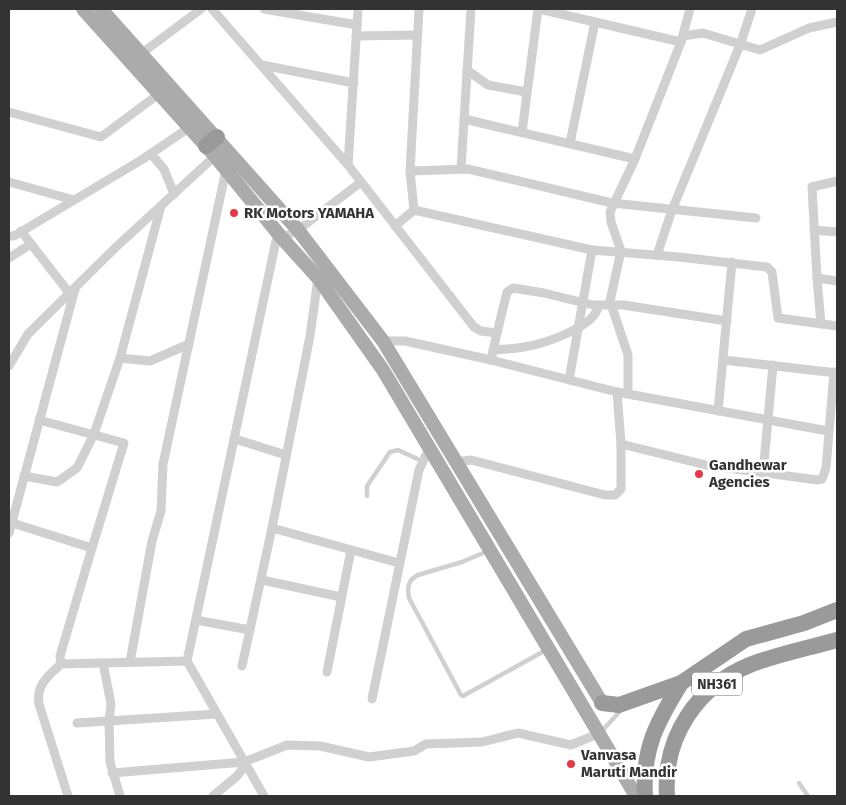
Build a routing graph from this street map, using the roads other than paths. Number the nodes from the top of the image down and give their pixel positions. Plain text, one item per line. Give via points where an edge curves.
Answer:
1 (83, 9) edge
2 (101, 9) edge
3 (201, 9) edge
4 (212, 9) edge
5 (264, 9) edge
6 (358, 9) edge
7 (418, 9) edge
8 (471, 9) edge
9 (538, 9) edge
10 (690, 9) edge
11 (752, 9) edge
12 (595, 22) junction
13 (837, 22) edge
14 (357, 25) junction
15 (417, 35) junction
16 (356, 36) junction
17 (682, 39) junction
18 (740, 45) junction
19 (142, 53) junction
20 (262, 66) junction
21 (467, 70) junction
22 (354, 83) junction
23 (527, 92) junction
24 (160, 93) junction
25 (9, 112) edge
26 (464, 119) junction
27 (190, 127) junction
28 (522, 132) junction
29 (570, 143) junction
30 (213, 147) junction
31 (151, 154) junction
32 (635, 159) junction
33 (348, 165) junction
34 (461, 168) junction
35 (226, 170) junction
36 (410, 171) junction
37 (837, 181) edge
38 (9, 182) edge
39 (361, 182) junction
40 (174, 194) junction
41 (74, 200) junction
42 (612, 202) junction
43 (161, 206) junction
44 (414, 210) junction
45 (672, 210) junction
46 (756, 218) dead end
47 (395, 226) junction
48 (298, 230) junction
49 (814, 230) junction
50 (21, 231) junction
51 (837, 232) edge
52 (9, 236) edge
53 (281, 237) junction
54 (31, 244) junction
55 (592, 250) junction
56 (621, 251) junction
57 (657, 255) junction
58 (9, 258) edge
59 (732, 262) junction
60 (318, 278) junction
61 (817, 278) junction
62 (837, 281) edge
63 (72, 291) junction
64 (581, 304) junction
65 (611, 305) junction
66 (598, 306) junction
67 (727, 321) junction
68 (821, 324) junction
69 (837, 326) edge
70 (577, 328) junction
71 (497, 334) junction
72 (383, 341) junction
73 (189, 344) junction
74 (493, 350) junction
75 (120, 358) junction
76 (491, 360) junction
77 (724, 360) junction
78 (773, 365) junction
79 (9, 366) edge
80 (836, 373) edge
81 (569, 380) junction
82 (617, 392) junction
83 (628, 394) junction
84 (718, 411) junction
85 (39, 420) junction
86 (768, 420) junction
87 (828, 431) junction
88 (94, 434) junction
89 (235, 439) junction
90 (621, 444) junction
91 (286, 456) junction
92 (427, 456) junction
93 (456, 462) junction
94 (763, 473) junction
95 (24, 476) junction
96 (367, 496) dead end
97 (10, 522) edge
98 (272, 528) junction
99 (9, 532) edge
100 (92, 548) junction
101 (491, 549) junction
102 (351, 550) junction
103 (399, 563) junction
104 (262, 580) junction
105 (342, 597) junction
106 (837, 610) edge
107 (196, 620) junction
108 (250, 630) junction
109 (837, 640) edge
110 (549, 648) junction
111 (187, 661) junction
112 (130, 662) junction
113 (103, 663) junction
114 (62, 664) junction
115 (242, 666) dead end
116 (327, 672) dead end
117 (680, 683) junction
118 (372, 699) dead end
119 (630, 701) junction
120 (602, 704) joint
121 (217, 714) junction
122 (109, 721) junction
123 (77, 723) dead end
124 (600, 733) junction
125 (245, 763) junction
126 (112, 773) junction
127 (799, 783) dead end
128 (218, 794) edge
129 (68, 796) edge
130 (120, 796) edge
131 (264, 796) edge
132 (636, 796) edge
133 (645, 796) edge
134 (667, 796) edge
135 (808, 796) edge

1 - 24 main road
2 - 19 main road
3 - 19 street
4 - 20 street
5 - 14 street
6 - 14 street
7 - 15 street
8 - 21 street
9 - 12 street
9 - 23 street
10 - 17 street
11 - 18 street
12 - 17 street
12 - 29 street
13 - 18 street via 809,28 765,49 754,50
14 - 16 street
15 - 16 street
15 - 36 street
16 - 22 street
17 - 18 street via 703,33
17 - 32 street
18 - 45 street
19 - 30 main road
20 - 22 street
20 - 33 street
21 - 23 street via 488,85
21 - 26 street
22 - 33 street
23 - 28 street
24 - 25 street via 101,137
24 - 27 main road
26 - 28 street
26 - 34 street
27 - 30 main road
27 - 31 street
28 - 29 street
29 - 32 street
30 - 35 main road
30 - 40 street
30 - 48 main road
31 - 40 street via 164,169
31 - 41 street
32 - 42 street
33 - 39 street
34 - 36 street
34 - 42 street
35 - 53 main road
35 - 73 street
36 - 44 street
37 - 49 street via 812,187
38 - 41 street
39 - 47 street
39 - 48 street
40 - 43 street
41 - 50 street
42 - 45 street
42 - 56 street via 610,217
43 - 63 street
43 - 75 street
44 - 47 street
44 - 55 street
45 - 46 street
45 - 57 street
47 - 71 street via 474,327
48 - 53 street
48 - 72 main road
49 - 51 street
49 - 61 street
50 - 52 street
50 - 54 street
53 - 60 main road
53 - 89 street via 274,247
54 - 58 street
54 - 63 street
55 - 56 street
55 - 64 street
56 - 57 street
56 - 65 street via 610,296
57 - 59 street
59 - 67 street
59 - 68 street via 770,269 778,318
60 - 91 street
60 - 92 main road via 383,370
61 - 62 street
61 - 68 street
63 - 79 street via 28,334
63 - 85 street
64 - 66 street
64 - 70 street
64 - 71 street via 513,288 507,292
65 - 66 street
65 - 67 street
65 - 83 street via 628,355
66 - 70 street via 594,318
67 - 77 street
68 - 69 street
70 - 74 street via 533,345
70 - 81 street
71 - 74 street
72 - 76 street via 405,341
72 - 93 main road
73 - 75 street via 150,361
73 - 112 street via 163,464 161,511 152,541
74 - 76 street
75 - 88 street
76 - 81 street
77 - 78 street
77 - 84 street
78 - 80 street
78 - 86 street
80 - 87 street
81 - 82 street
82 - 83 street
82 - 90 street
83 - 84 street
84 - 86 street
85 - 88 street
85 - 95 street
86 - 87 street
86 - 94 street
87 - 94 street via 826,468 822,479
88 - 95 street via 77,468 63,480 52,482
88 - 100 street via 124,443
89 - 91 street
89 - 107 street
90 - 93 street via 621,489 610,496 471,460
90 - 94 street via 706,464
91 - 98 street
92 - 96 lane via 398,450 390,452 367,486
92 - 101 main road
92 - 103 street
93 - 120 main road
95 - 97 street
97 - 99 street
97 - 100 street
98 - 102 street
98 - 104 street
100 - 114 street via 60,656
101 - 110 main road
101 - 110 lane via 462,562 418,575 408,587 409,598 461,695
102 - 103 street
102 - 105 street
103 - 118 street
104 - 105 street
104 - 108 street
105 - 116 street
106 - 117 highway via 746,639
107 - 108 street
107 - 111 street
108 - 115 street
109 - 134 highway, NH361 via 752,664 711,688 678,730 670,752
110 - 124 main road
111 - 112 street
111 - 121 street
112 - 113 street
113 - 114 street
113 - 122 street via 111,704
114 - 129 street via 43,681 38,698
117 - 119 highway
117 - 133 highway via 652,736 644,769
119 - 120 highway via 619,705
119 - 124 lane
121 - 122 street
121 - 125 street
122 - 123 street
122 - 126 street via 108,748
124 - 125 street via 571,744 518,733 482,742 426,744 414,751 369,757 320,746 287,745
124 - 132 main road
125 - 126 street
125 - 128 street
125 - 131 street
126 - 130 street
127 - 135 lane

